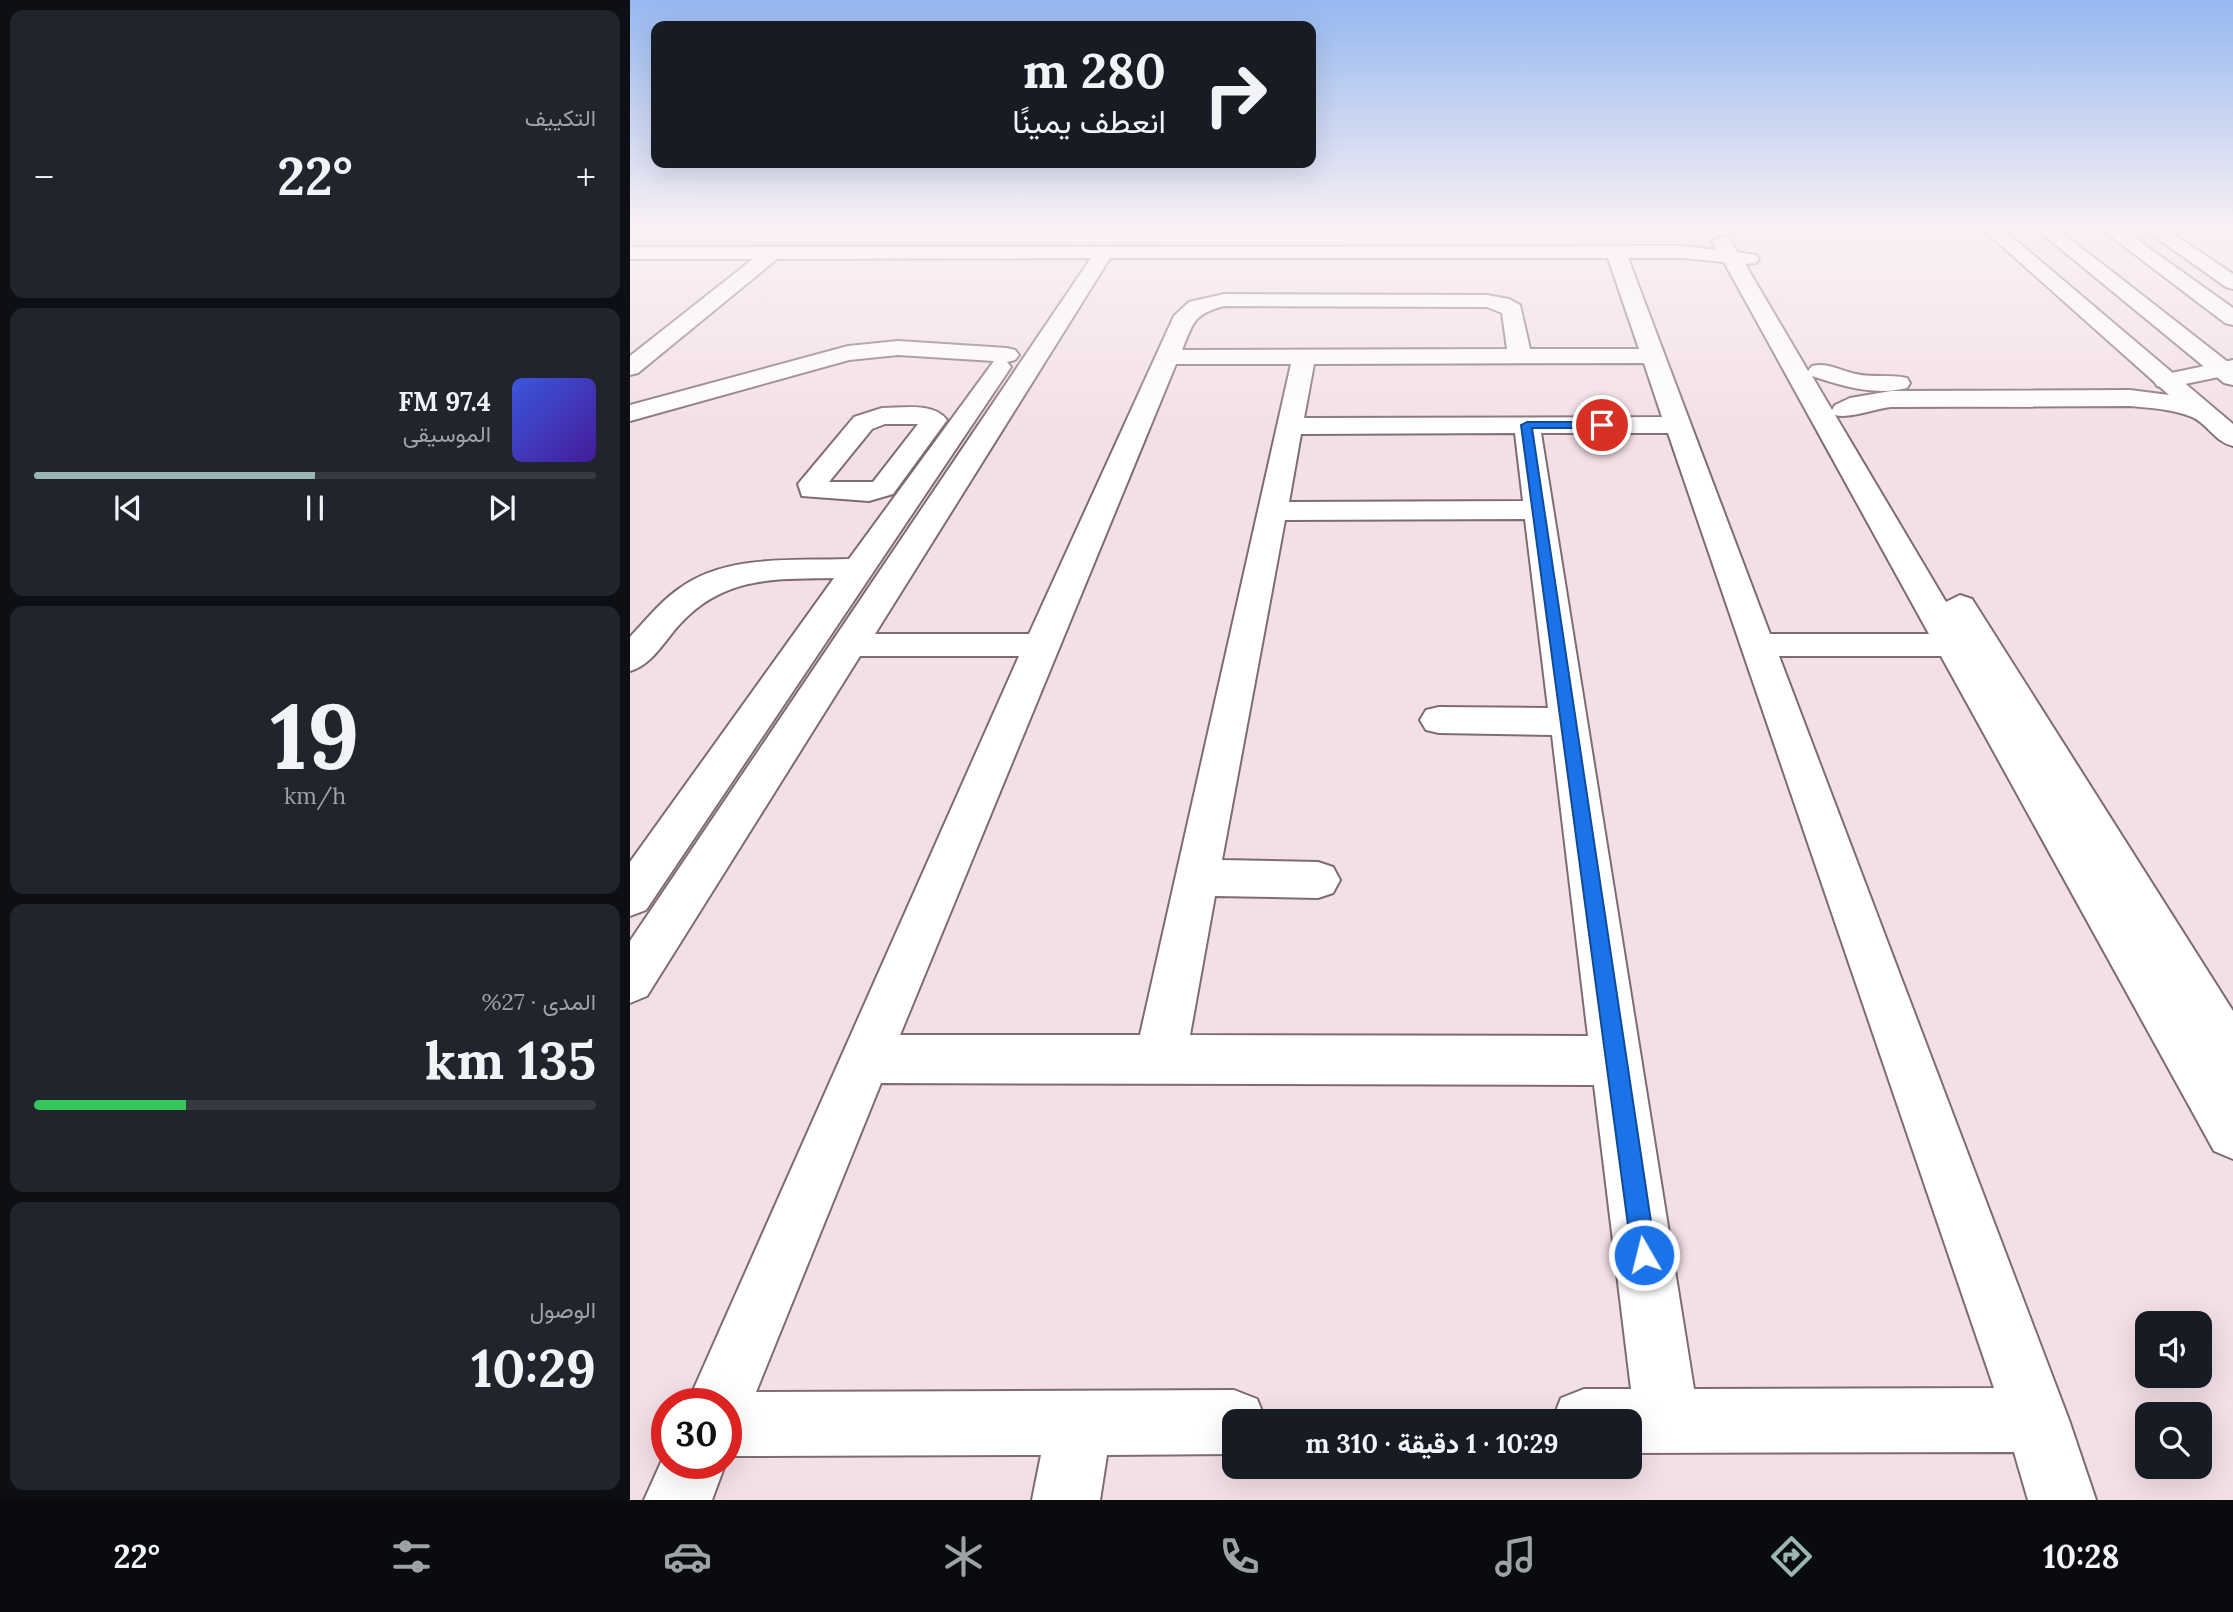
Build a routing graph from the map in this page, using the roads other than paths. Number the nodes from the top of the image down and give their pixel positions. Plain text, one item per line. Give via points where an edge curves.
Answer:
1 (713, 301) edge
2 (1051, 301) edge
3 (1061, 301) edge
4 (1200, 301) edge
5 (1505, 301) edge
6 (1633, 301) edge
7 (1763, 301) edge
8 (1771, 301) edge
9 (2074, 301) edge
10 (2141, 301) edge
11 (2152, 301) edge
12 (2210, 301) edge
13 (2233, 318) edge
14 (1007, 355) junction
15 (1304, 356) junction
16 (1520, 356) junction
17 (1653, 356) junction
18 (1166, 357) junction
19 (630, 368) edge
20 (2230, 368) edge
21 (1819, 371) junction
22 (2166, 381) junction
23 (1844, 410) junction
24 (2203, 412) junction
25 (630, 413) edge
26 (1527, 425) junction
27 (1678, 425) junction
28 (1290, 426) junction
29 (2233, 438) edge
30 (1539, 510) junction
31 (1273, 511) junction
32 (859, 568) junction
33 (848, 645) junction
34 (1041, 645) junction
35 (1758, 645) junction
36 (1953, 645) junction
37 (630, 659) edge
38 (1439, 720) dead end
39 (1568, 722) junction
40 (1197, 878) junction
41 (1318, 880) dead end
42 (630, 897) edge
43 (637, 960) edge
44 (2233, 1056) edge
45 (866, 1059) junction
46 (1160, 1060) junction
47 (1616, 1061) junction
48 (2233, 1132) edge
49 (726, 1388) edge
50 (2037, 1420) junction
51 (1642, 1421) edge
52 (1667, 1421) junction
53 (1222, 1422) edge
54 (1080, 1423) junction
55 (742, 1424) edge
56 (687, 1479) edge
57 (678, 1500) edge
58 (1066, 1500) edge
59 (2062, 1500) edge

1 - 19 street
2 - 14 street
3 - 33 street
4 - 18 street via 1185,316
5 - 16 street
6 - 17 street
7 - 36 street
8 - 21 street
9 - 22 street
10 - 20 street
11 - 20 street
12 - 13 street
14 - 25 street via 898,348 856,351
14 - 32 street via 926,452
15 - 16 street
15 - 18 street
15 - 28 street
16 - 17 street
17 - 27 street
18 - 34 street
20 - 22 street
21 - 22 street via 1880,384
21 - 23 street
22 - 24 street
23 - 24 street via 1891,399 2130,398
23 - 44 street
24 - 29 street
26 - 27 street
26 - 28 street
26 - 30 street
27 - 35 street
28 - 31 street
30 - 31 street
30 - 39 street
31 - 40 street
32 - 37 street via 723,579 684,601
32 - 42 street
33 - 34 street
33 - 43 street
34 - 45 street
35 - 36 street
35 - 50 street
36 - 48 street
38 - 39 street
39 - 47 street
40 - 41 street
40 - 46 street
45 - 46 street
45 - 49 street
46 - 47 street
47 - 52 street
50 - 52 street
50 - 59 street
51 - 52 street
53 - 54 street
54 - 55 street
54 - 58 street
56 - 57 street

